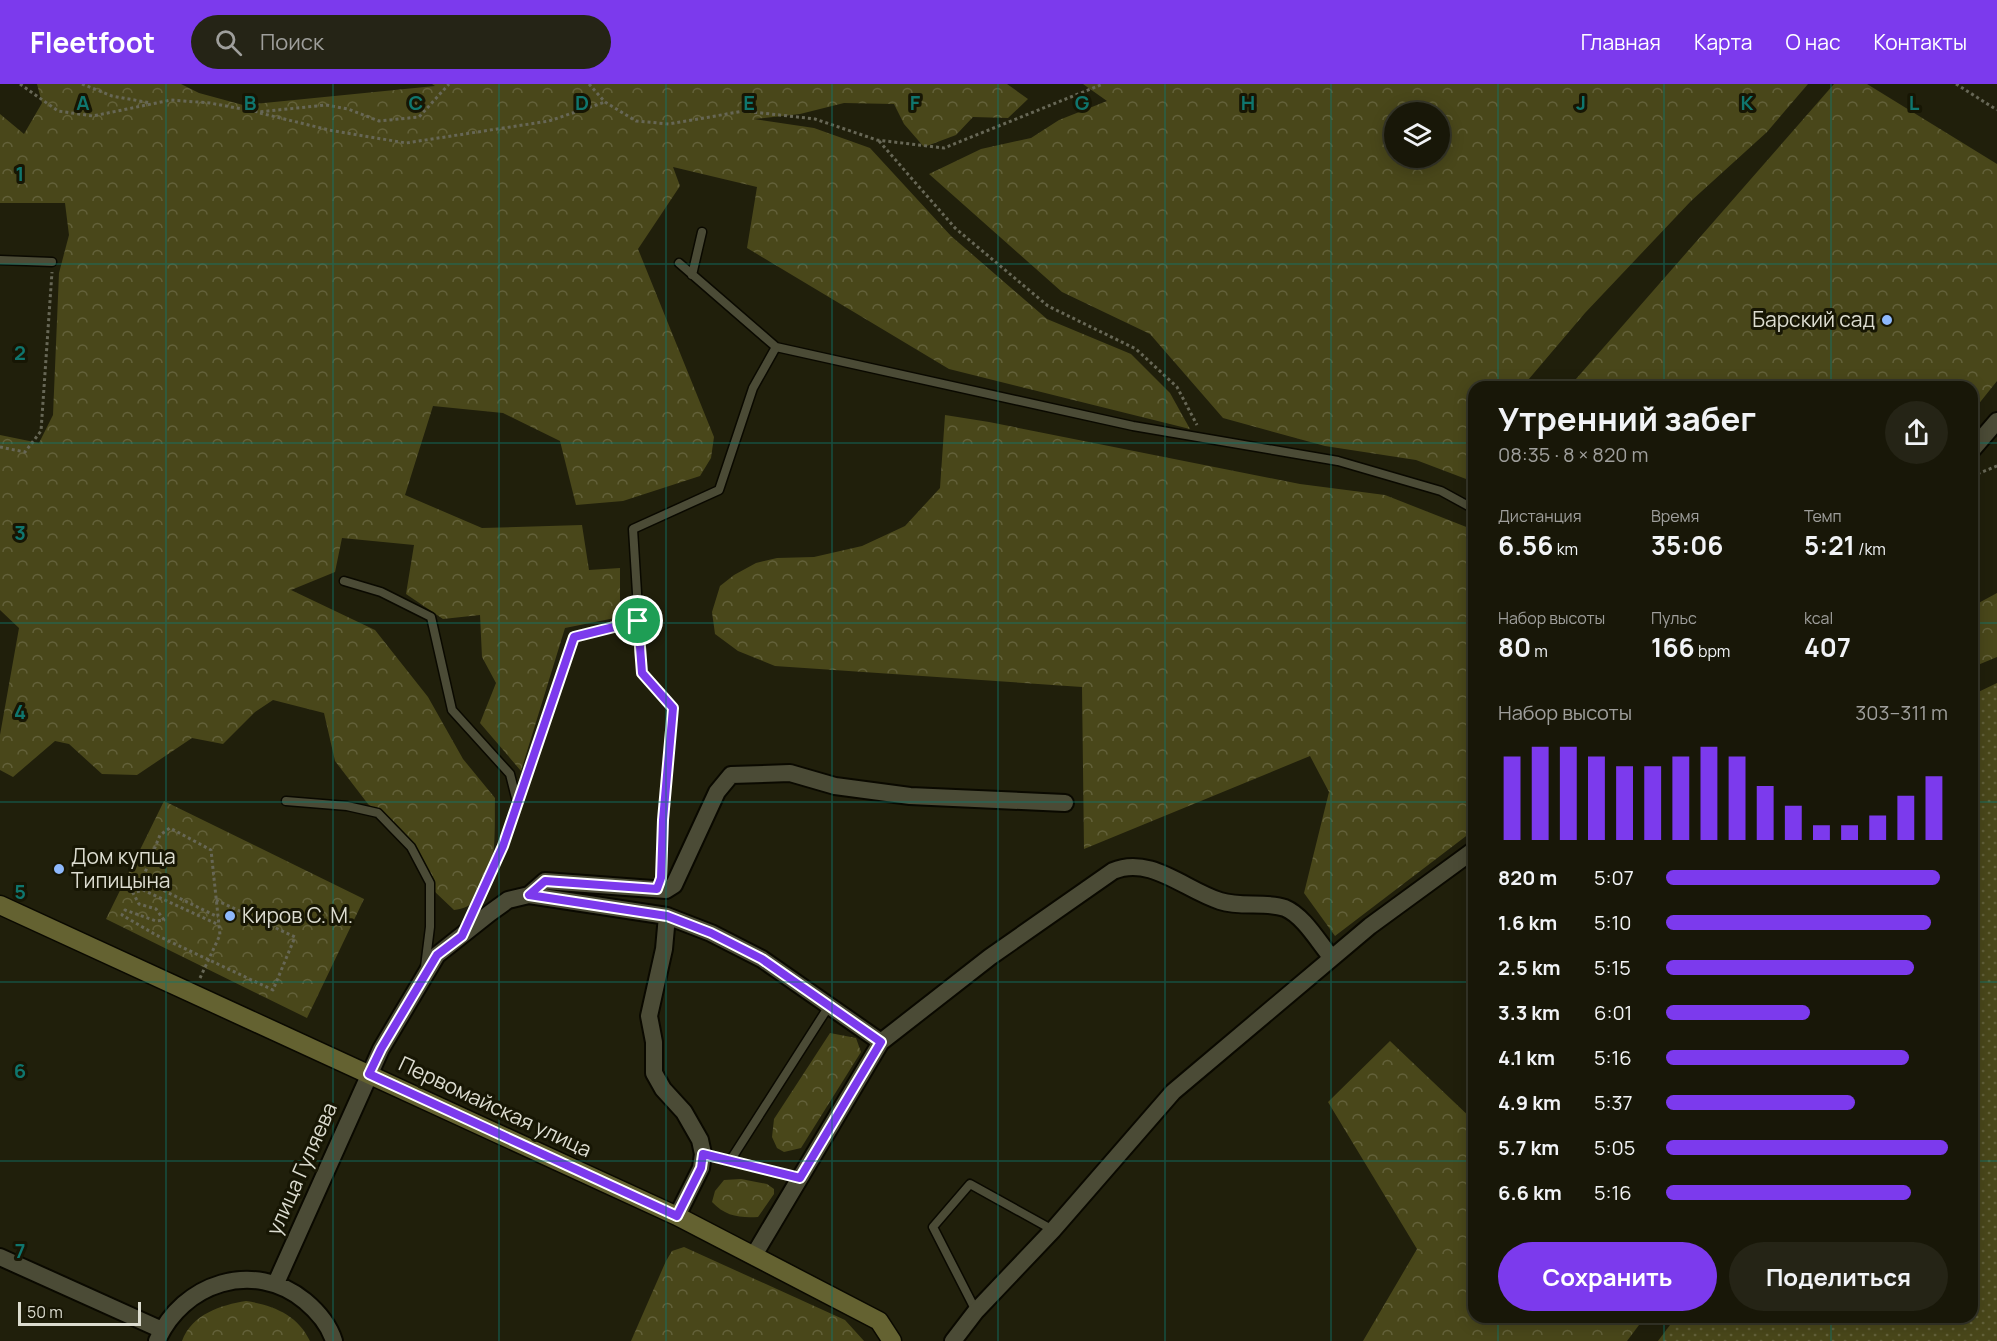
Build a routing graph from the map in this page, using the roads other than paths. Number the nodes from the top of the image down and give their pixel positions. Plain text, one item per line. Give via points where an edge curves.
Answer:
1 (702, 232) dead end
2 (0, 260) edge
3 (52, 262) road end
4 (679, 263) dead end
5 (692, 275) junction
6 (776, 347) junction
7 (1997, 421) edge
8 (1978, 443) edge
9 (1468, 506) edge
10 (344, 581) dead end
11 (638, 621) junction
12 (286, 801) dead end
13 (1065, 803) dead end
14 (517, 804) junction
15 (1468, 854) edge
16 (657, 889) junction
17 (529, 895) junction
18 (0, 905) edge
19 (667, 916) junction
20 (462, 936) junction
21 (1332, 958) junction
22 (423, 979) junction
23 (829, 1006) junction
24 (881, 1042) junction
25 (369, 1074) junction
26 (703, 1154) junction
27 (730, 1161) junction
28 (800, 1178) junction
29 (677, 1216) junction
30 (1053, 1230) junction
31 (753, 1255) junction
32 (0, 1257) edge
33 (276, 1283) junction
34 (976, 1311) junction
35 (159, 1336) edge
36 (334, 1341) edge
37 (892, 1341) edge
38 (953, 1341) edge

1 - 5 lane
2 - 3 lane
4 - 5 lane
5 - 6 lane
6 - 9 lane via 1121,423 1338,461 1441,492
6 - 11 lane via 753,388 719,490 633,529
7 - 8 street
10 - 14 lane via 381,592 430,617 452,710 510,774
11 - 14 lane via 574,637
11 - 16 lane via 642,673 673,708 661,878
12 - 22 lane via 378,813 411,847 430,883 430,927
13 - 16 street via 910,796 835,786 790,773 731,775 717,792 674,885 666,890
14 - 20 lane via 503,846
15 - 21 street
16 - 17 street, улица Гуляева via 545,881
17 - 19 street
17 - 20 street, улица Гуляева via 508,900
18 - 25 main road, Первомайская улица
19 - 23 street via 762,959
19 - 26 street via 649,1016 654,1073 684,1112 700,1140
20 - 22 street, улица Гуляева via 437,955
21 - 24 street via 1297,916 1284,908 1221,902 1145,866 1127,865 990,957
21 - 30 street via 1173,1092
22 - 25 street, улица Гуляева
23 - 24 street
23 - 27 lane
24 - 28 street
25 - 29 main road, Первомайская улица
25 - 33 street, улица Гуляева
26 - 27 lane
26 - 29 street via 701,1168
27 - 28 lane
28 - 31 street
29 - 31 main road, Первомайская улица
30 - 34 street
30 - 34 lane via 970,1184 933,1227
31 - 37 main road, Первомайская улица via 879,1322
32 - 35 street
33 - 35 street via 241,1279 212,1285 187,1299
33 - 36 street via 294,1292 317,1312
34 - 38 street

